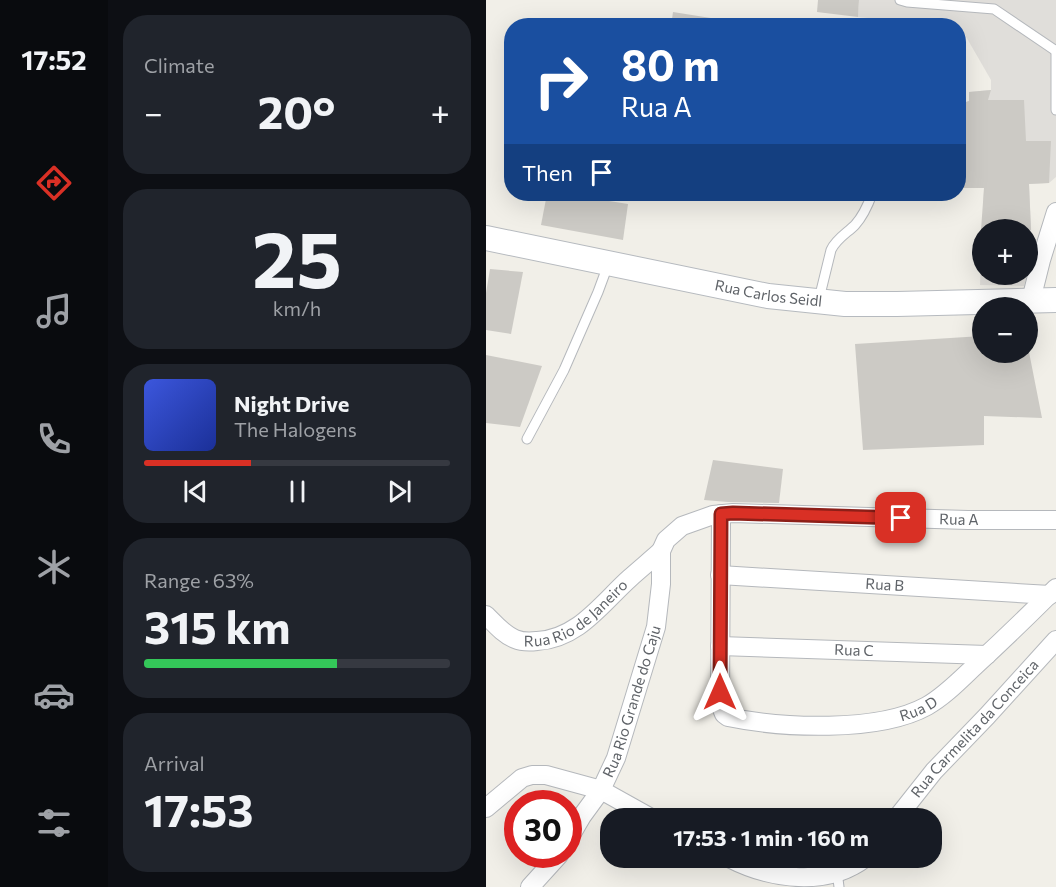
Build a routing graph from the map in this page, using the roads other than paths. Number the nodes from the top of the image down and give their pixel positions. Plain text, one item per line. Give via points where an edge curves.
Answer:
1 (900, 0) edge
2 (994, 4) edge
3 (1056, 50) edge
4 (1056, 110) edge
5 (869, 201) edge
6 (1056, 212) edge
7 (486, 238) edge
8 (609, 263) junction
9 (1032, 297) edge
10 (1038, 300) edge
11 (1056, 300) edge
12 (818, 301) junction
13 (972, 302) edge
14 (527, 438) dead end
15 (721, 514) junction
16 (1056, 520) edge
17 (662, 551) junction
18 (720, 575) junction
19 (1053, 592) edge
20 (486, 615) edge
21 (1056, 640) edge
22 (720, 646) junction
23 (987, 655) junction
24 (601, 790) junction
25 (486, 808) edge
26 (633, 808) edge
27 (905, 808) edge
28 (582, 816) edge
29 (548, 868) edge
30 (751, 868) edge
31 (854, 868) edge
32 (839, 883) edge
33 (530, 887) edge

1 - 2 lane
2 - 3 lane
3 - 4 lane
5 - 12 lane via 864,214 831,250
6 - 9 street
7 - 8 street, Rua Carlos Seidl
8 - 12 street, Rua Carlos Seidl via 768,296
8 - 14 lane via 564,370
10 - 11 street, Rua Carlos Seidl
12 - 13 street, Rua Carlos Seidl
15 - 16 street, Rua A
15 - 17 street, Rua A via 682,526 666,540
15 - 18 street
17 - 20 street, Rua Rio de Janeiro via 591,618 565,634 525,642 504,632
17 - 24 street, Rua Rio Grande do Caju via 656,627 616,758
18 - 19 street, Rua B
18 - 22 street
19 - 23 street, Rua D
21 - 27 street, Rua Carmelita da Conceica via 934,771
22 - 23 street, Rua C
22 - 23 street, Rua D via 724,714 769,723 811,725 864,724 914,713 935,701
24 - 25 street via 546,775 532,776 522,778
24 - 26 street
24 - 28 street, Rua Rio Grande do Caju
29 - 33 street
30 - 32 street via 798,885
31 - 32 street

